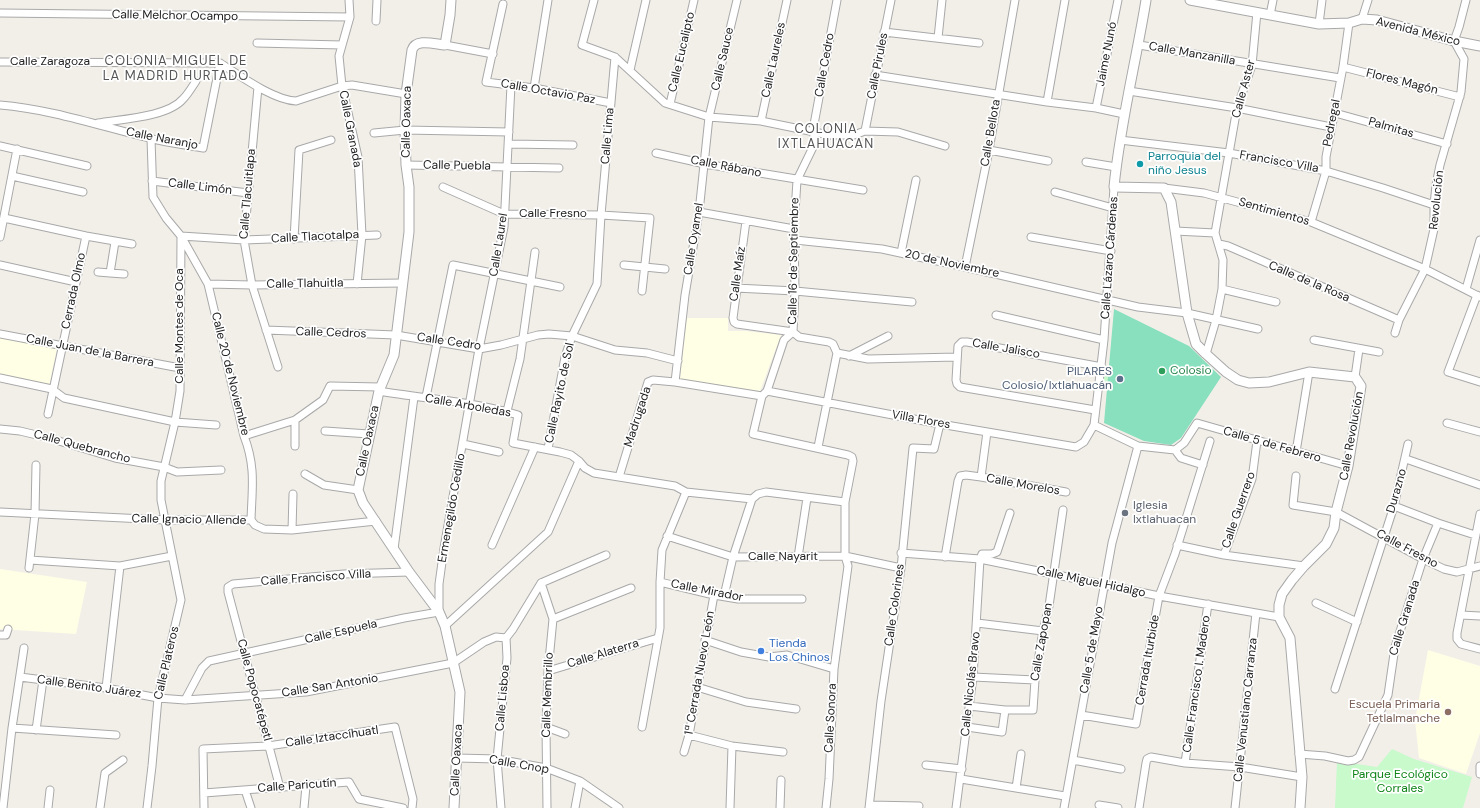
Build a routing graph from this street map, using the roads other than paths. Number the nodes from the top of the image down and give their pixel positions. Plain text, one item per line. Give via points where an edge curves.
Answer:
1 (349, 0) edge
2 (377, 0) edge
3 (451, 0) edge
4 (548, 0) edge
5 (594, 0) edge
6 (646, 0) edge
7 (694, 0) edge
8 (737, 0) edge
9 (787, 0) edge
10 (837, 0) edge
11 (891, 0) edge
12 (942, 0) edge
13 (1015, 0) edge
14 (1065, 0) edge
15 (1118, 0) edge
16 (1146, 0) edge
17 (1190, 0) edge
18 (1273, 0) edge
19 (1322, 0) edge
20 (1368, 0) edge
21 (1466, 0) edge
22 (1221, 3) edge
23 (503, 4) dead end
24 (1257, 12) junction
25 (0, 14) edge
26 (1270, 15) junction
27 (350, 17) junction
28 (1362, 19) junction
29 (376, 21) dead end
30 (1349, 23) junction
31 (1319, 24) junction
32 (884, 32) junction
33 (938, 38) junction
34 (1454, 41) junction
35 (257, 43) dead end
36 (979, 43) dead end
37 (342, 45) junction
38 (444, 45) junction
39 (1139, 45) junction
40 (1480, 46) edge
41 (492, 54) junction
42 (615, 57) junction
43 (0, 62) edge
44 (220, 63) junction
45 (1252, 64) junction
46 (1343, 67) junction
47 (630, 70) junction
48 (875, 75) junction
49 (1340, 78) junction
50 (196, 81) dead end
51 (511, 85) junction
52 (342, 86) junction
53 (258, 87) junction
54 (534, 88) junction
55 (1129, 92) junction
56 (406, 94) junction
57 (998, 95) junction
58 (1460, 97) junction
59 (1047, 102) junction
60 (611, 103) junction
61 (670, 104) junction
62 (0, 105) edge
63 (1096, 108) junction
64 (1237, 108) junction
65 (1335, 112) junction
66 (1124, 114) junction
67 (709, 117) junction
68 (761, 121) junction
69 (94, 123) junction
70 (1331, 127) junction
71 (405, 130) junction
72 (813, 130) junction
73 (865, 131) junction
74 (509, 132) junction
75 (374, 133) dead end
76 (151, 139) junction
77 (331, 140) dead end
78 (1120, 140) junction
79 (509, 144) junction
80 (1447, 144) junction
81 (573, 145) dead end
82 (0, 146) edge
83 (944, 146) dead end
84 (17, 149) junction
85 (988, 150) junction
86 (656, 153) dead end
87 (1229, 153) junction
88 (1048, 161) dead end
89 (1086, 162) dead end
90 (705, 164) junction
91 (406, 165) junction
92 (87, 166) dead end
93 (508, 167) junction
94 (1116, 167) junction
95 (559, 168) dead end
96 (1326, 171) junction
97 (12, 176) junction
98 (797, 180) junction
99 (916, 180) dead end
100 (152, 181) junction
101 (1114, 186) junction
102 (444, 187) dead end
103 (1164, 188) junction
104 (864, 190) dead end
105 (83, 192) dead end
106 (1055, 192) dead end
107 (248, 193) junction
108 (1222, 198) junction
109 (1434, 205) junction
110 (1113, 208) junction
111 (699, 212) junction
112 (504, 214) junction
113 (601, 215) junction
114 (4, 218) junction
115 (746, 221) junction
116 (1311, 222) junction
117 (794, 229) junction
118 (1175, 231) junction
119 (1215, 233) junction
120 (362, 235) junction
121 (377, 235) dead end
122 (86, 236) junction
123 (181, 236) junction
124 (1031, 237) dead end
125 (0, 238) edge
126 (294, 239) junction
127 (244, 240) junction
128 (794, 240) junction
129 (1480, 240) edge
130 (115, 242) junction
131 (132, 244) dead end
132 (1218, 244) junction
133 (1111, 251) junction
134 (535, 252) dead end
135 (901, 253) junction
136 (0, 265) edge
137 (624, 265) dead end
138 (644, 267) junction
139 (965, 267) junction
140 (665, 269) dead end
141 (1425, 269) junction
142 (98, 272) dead end
143 (110, 273) junction
144 (124, 274) dead end
145 (494, 274) junction
146 (530, 281) junction
147 (76, 282) junction
148 (403, 283) junction
149 (208, 284) junction
150 (357, 284) junction
151 (252, 285) junction
152 (560, 287) dead end
153 (736, 288) junction
154 (1222, 289) junction
155 (1466, 289) junction
156 (795, 290) junction
157 (642, 291) dead end
158 (1479, 296) edge
159 (1107, 299) junction
160 (912, 302) dead end
161 (1276, 302) dead end
162 (1187, 313) junction
163 (996, 315) dead end
164 (1216, 320) junction
165 (1399, 320) junction
166 (1258, 329) dead end
167 (266, 330) junction
168 (793, 332) junction
169 (1396, 333) dead end
170 (0, 334) edge
171 (396, 335) junction
172 (572, 336) junction
173 (888, 336) dead end
174 (522, 339) junction
175 (1104, 340) junction
176 (1314, 340) dead end
177 (437, 342) junction
178 (62, 346) junction
179 (479, 349) junction
180 (1359, 349) junction
181 (1379, 352) dead end
182 (837, 353) junction
183 (1206, 354) junction
184 (849, 356) junction
185 (957, 357) junction
186 (678, 361) junction
187 (1102, 367) junction
188 (180, 368) junction
189 (278, 368) dead end
190 (1309, 372) junction
191 (1355, 377) junction
192 (0, 378) edge
193 (675, 382) junction
194 (1480, 382) edge
195 (52, 389) junction
196 (380, 389) junction
197 (765, 394) junction
198 (414, 397) junction
199 (426, 397) junction
200 (828, 403) junction
201 (470, 404) junction
202 (1095, 410) junction
203 (507, 411) junction
204 (48, 414) dead end
205 (295, 420) junction
206 (175, 422) junction
207 (1447, 423) dead end
208 (940, 424) junction
209 (216, 425) dead end
210 (1094, 425) junction
211 (0, 429) edge
212 (325, 431) dead end
213 (987, 432) junction
214 (1480, 432) edge
215 (369, 434) junction
216 (244, 436) junction
217 (1210, 440) dead end
218 (1257, 441) junction
219 (463, 444) junction
220 (1408, 444) dead end
221 (295, 446) dead end
222 (1138, 446) junction
223 (535, 447) junction
224 (818, 447) junction
225 (548, 449) junction
226 (1175, 450) junction
227 (499, 452) dead end
228 (1296, 452) junction
229 (1406, 459) junction
230 (579, 462) junction
231 (36, 465) dead end
232 (1203, 465) junction
233 (1348, 466) junction
234 (164, 467) junction
235 (221, 470) dead end
236 (305, 474) dead end
237 (1296, 476) dead end
238 (619, 477) junction
239 (980, 478) junction
240 (1480, 485) edge
241 (358, 490) junction
242 (686, 492) junction
243 (1066, 492) dead end
244 (293, 494) dead end
245 (807, 498) junction
246 (752, 499) junction
247 (845, 502) junction
248 (1394, 506) junction
249 (1063, 510) dead end
250 (0, 512) edge
251 (1336, 512) junction
252 (1010, 513) dead end
253 (35, 514) junction
254 (1480, 514) edge
255 (166, 520) junction
256 (250, 520) junction
257 (376, 521) junction
258 (1438, 523) junction
259 (292, 530) junction
260 (1475, 535) junction
261 (667, 536) junction
262 (1383, 538) junction
263 (492, 545) dead end
264 (1177, 545) junction
265 (394, 549) junction
266 (901, 553) junction
267 (606, 555) dead end
268 (1224, 555) junction
269 (172, 556) junction
270 (845, 556) junction
271 (733, 557) junction
272 (798, 557) junction
273 (945, 557) junction
274 (980, 559) junction
275 (30, 560) junction
276 (1423, 560) junction
277 (120, 566) junction
278 (1304, 566) junction
279 (1480, 566) edge
280 (29, 568) dead end
281 (901, 568) junction
282 (1470, 569) junction
283 (408, 572) junction
284 (1053, 574) junction
285 (660, 582) junction
286 (541, 583) junction
287 (1104, 584) junction
288 (631, 588) dead end
289 (228, 592) joint
290 (714, 595) junction
291 (724, 596) junction
292 (1159, 596) junction
293 (802, 598) dead end
294 (1316, 603) dead end
295 (1208, 604) junction
296 (439, 612) junction
297 (1256, 613) junction
298 (1461, 615) junction
299 (1480, 616) edge
300 (1279, 617) junction
301 (553, 619) junction
302 (1356, 622) junction
303 (977, 623) junction
304 (445, 626) junction
305 (1043, 631) junction
306 (506, 638) junction
307 (658, 638) junction
308 (705, 640) junction
309 (24, 648) dead end
310 (1480, 649) edge
311 (244, 654) junction
312 (453, 663) junction
313 (834, 669) junction
314 (548, 671) junction
315 (20, 677) junction
316 (973, 677) junction
317 (43, 680) junction
318 (1035, 680) junction
319 (697, 687) junction
320 (106, 688) junction
321 (1335, 689) dead end
322 (255, 696) junction
323 (158, 698) junction
324 (185, 700) junction
325 (969, 706) junction
326 (796, 709) dead end
327 (1005, 710) junction
328 (1082, 715) junction
329 (546, 727) junction
330 (642, 727) dead end
331 (967, 727) junction
332 (12, 728) junction
333 (36, 730) junction
334 (565, 734) dead end
335 (116, 735) dead end
336 (689, 735) junction
337 (268, 746) junction
338 (732, 746) junction
339 (684, 752) dead end
340 (783, 752) dead end
341 (1021, 754) dead end
342 (1299, 754) junction
343 (457, 758) junction
344 (497, 759) junction
345 (123, 760) dead end
346 (1073, 760) junction
347 (1185, 763) junction
348 (926, 765) dead end
349 (1480, 766) edge
350 (1240, 767) junction
351 (546, 768) junction
352 (962, 769) junction
353 (1121, 769) dead end
354 (1480, 774) edge
355 (1302, 777) junction
356 (961, 779) junction
357 (781, 780) dead end
358 (580, 781) junction
359 (306, 786) junction
360 (280, 788) junction
361 (1016, 788) junction
362 (50, 790) dead end
363 (245, 790) junction
364 (204, 794) junction
365 (1065, 796) junction
366 (1099, 805) dead end
367 (869, 806) edge
368 (919, 806) dead end
369 (3, 808) edge
370 (48, 808) edge
371 (100, 808) edge
372 (147, 808) edge
373 (204, 808) edge
374 (251, 808) edge
375 (304, 808) edge
376 (403, 808) edge
377 (412, 808) edge
378 (454, 808) edge
379 (501, 808) edge
380 (547, 808) edge
381 (575, 808) edge
382 (619, 808) edge
383 (730, 808) edge
384 (780, 808) edge
385 (826, 808) edge
386 (956, 808) edge
387 (1064, 808) edge
388 (1118, 808) edge
389 (1139, 808) edge
390 (1235, 808) edge
391 (1300, 808) edge

1 - 27 street, Calle Granada
2 - 29 street
3 - 38 street
4 - 54 street
5 - 42 street via 582,45
6 - 47 street
7 - 61 street, Calle Eucalipto
8 - 67 street, Calle Sauce
9 - 68 street, Calle Laureles
10 - 72 street, Calle Cedro
11 - 32 street, Calle Pirules
12 - 33 street
13 - 57 street, Calle Bellota
14 - 59 street
15 - 63 street, Jaime Nunó
16 - 39 street, Calle Lázaro Cárdenas
17 - 22 street, Avenida México
18 - 26 street
19 - 31 street
20 - 28 street
21 - 34 street
22 - 24 street, Avenida México
23 - 41 street
24 - 26 street, Avenida México
24 - 45 street, Calle Aster
25 - 27 street, Calle Melchor Ocampo
26 - 31 street, Avenida México
27 - 37 street, Calle Granada
28 - 30 street, Avenida México
28 - 34 street, Avenida México via 1377,20
30 - 31 street, Avenida México
30 - 46 street, Pedregal
32 - 33 street
32 - 48 street, Calle Pirules
33 - 36 street
34 - 40 street, Avenida México
34 - 58 street, Revolución via 1464,59
35 - 37 street
37 - 52 street, Calle Granada via 339,56
38 - 41 street
38 - 56 street, Calle Oaxaca via 420,42 413,46
39 - 45 street, Calle Manzanilla
39 - 55 street, Calle Lázaro Cárdenas
41 - 51 street, Calle Octavio Paz via 486,82
42 - 47 street
42 - 60 street, Calle Lima
43 - 44 street, Calle Zaragoza
44 - 53 street
44 - 76 street, Calle Naranjo via 203,148
45 - 49 street, Calle Manzanilla
45 - 64 street, Calle Aster
46 - 49 street, Pedregal
46 - 58 street, Flores Magón
47 - 61 street via 665,103
48 - 57 street
48 - 73 street, Calle Pirules
49 - 65 street, Pedregal
50 - 69 street via 183,100 162,113
51 - 54 street, Calle Octavio Paz
51 - 74 street, Calle Laurel
52 - 53 street via 296,101 288,101
52 - 56 street via 352,85
52 - 120 street, Calle Granada via 358,157
53 - 107 street, Calle Tlacuitlapa
54 - 60 street, Calle Octavio Paz
55 - 64 street
55 - 66 street, Calle Lázaro Cárdenas
56 - 71 street, Calle Oaxaca
57 - 59 street
57 - 85 street, Calle Bellota
58 - 80 street, Revolución
59 - 63 street
60 - 113 street, Calle Lima
61 - 67 street
62 - 69 street, Calle Naranjo via 20,106
63 - 66 street
64 - 70 street
64 - 87 street, Calle Aster
65 - 70 street, Pedregal
65 - 80 street, Palmitas
66 - 78 street, Calle Lázaro Cárdenas
67 - 68 street
67 - 90 street, Calle Oyamel
68 - 72 street
69 - 76 street, Calle Naranjo
70 - 96 street, Pedregal
71 - 74 street
71 - 75 street
71 - 91 street, Calle Oaxaca
72 - 73 street via 829,135 854,135
72 - 98 street, Calle 16 de Septiembre via 815,143
73 - 83 street via 898,132
74 - 79 street, Calle Laurel
76 - 100 street
77 - 126 street via 299,150
78 - 87 street, Francisco Villa
78 - 94 street, Calle Lázaro Cárdenas
79 - 81 street
79 - 93 street, Calle Laurel
80 - 109 street, Revolución via 1440,165
82 - 84 street
84 - 92 street
84 - 97 street
85 - 88 street
85 - 139 street, Calle Bellota
86 - 90 street, Calle Rábano
87 - 96 street, Francisco Villa
87 - 108 street, Calle Aster
89 - 94 street
90 - 98 street, Calle Rábano
90 - 111 street, Calle Oyamel
91 - 93 street, Calle Puebla
91 - 148 street, Calle Oaxaca via 409,187 409,232
93 - 95 street, Calle Puebla
93 - 112 street, Calle Laurel
94 - 101 street, Calle Lázaro Cárdenas
96 - 109 street, Francisco Villa
96 - 116 street, Pedregal
97 - 105 street
97 - 114 street
98 - 104 street, Calle Rábano
98 - 117 street, Calle 16 de Septiembre
99 - 135 street
100 - 107 street, Calle Limón
100 - 123 street via 153,197
101 - 103 street, Sentimientos
101 - 110 street, Calle Lázaro Cárdenas
102 - 112 street
103 - 108 street, Sentimientos
103 - 118 street, Calle Revolución via 1171,202
106 - 110 street
107 - 127 street, Calle Tlacuitlapa
108 - 116 street, Sentimientos
108 - 119 street, Calle Aster
109 - 141 street, Revolución via 1434,229
110 - 133 street, Calle Lázaro Cárdenas
111 - 115 street
111 - 186 street, Calle Oyamel via 685,295
112 - 113 street, Calle Fresno
112 - 145 street, Calle Laurel via 504,227
113 - 138 street via 650,218
113 - 172 street, Calle Lima via 597,284
114 - 122 street
114 - 125 street
115 - 117 street
115 - 153 street, Calle Maíz
116 - 141 street, Sentimientos
117 - 128 street, Calle 16 de Septiembre
118 - 119 street
118 - 162 street, Calle Revolución
119 - 132 street, Calle Aster
120 - 121 street, Calle Tlacotalpa
120 - 126 street, Calle Tlacotalpa
120 - 150 street, Calle Granada
122 - 130 street
122 - 147 street, Cerrada Olmo
123 - 127 street, Calle Tlacotalpa
123 - 149 street, Calle 20 de Noviembre
123 - 188 street, Calle Montes de Oca
124 - 133 street
126 - 127 street, Calle Tlacotalpa
127 - 151 street, Calle Tlacuitlapa
128 - 135 street, 20 de Noviembre
128 - 156 street, Calle 16 de Septiembre
129 - 155 street
130 - 131 street
130 - 143 street
132 - 154 street, Calle Aster via 1223,260
132 - 165 street, Calle de la Rosa via 1228,246
133 - 159 street, Calle Lázaro Cárdenas
134 - 146 street
135 - 139 street, 20 de Noviembre
136 - 147 street
137 - 138 street
138 - 140 street
138 - 157 street
139 - 159 street, 20 de Noviembre
141 - 155 street, Sentimientos
141 - 165 street, Revolución
142 - 143 street
143 - 144 street
145 - 146 street
145 - 177 street via 453,265
145 - 179 street, Calle Laurel
146 - 152 street
146 - 174 street
147 - 178 street, Cerrada Olmo
148 - 150 street, Calle Tlahuitla
148 - 171 street, Calle Oaxaca
149 - 151 street, Calle Tlahuitla
149 - 216 street, Calle 20 de Noviembre
150 - 151 street, Calle Tlahuitla
151 - 167 street, Calle Tlacuitlapa
153 - 156 street
153 - 168 street, Calle Maíz via 734,322
154 - 161 street
154 - 164 street, Calle Aster
155 - 158 street, Sentimientos
156 - 160 street
156 - 168 street, Calle 16 de Septiembre
158 - 194 street via 1448,372
159 - 162 street via 1138,307
159 - 175 street, Calle Lázaro Cárdenas
162 - 164 street
162 - 183 street, Calle Revolución via 1196,344
163 - 175 street
164 - 166 street
164 - 183 street, Calle Aster
165 - 169 street, Revolución
167 - 171 street, Calle Cedros
167 - 189 street, Calle Tlacuitlapa
168 - 182 street via 799,337 829,342 833,344
168 - 197 street, Calle 16 de Septiembre via 784,340
170 - 178 street, Calle Juan de la Barrera
171 - 177 street, Calle Cedro
171 - 196 street, Calle Oaxaca via 394,355
172 - 174 street, Calle Cedro via 549,334
172 - 186 street via 615,350 646,353
172 - 225 street, Calle Rayito de Sol via 565,357
173 - 184 street
174 - 179 street, Calle Cedro
174 - 203 street via 520,359
175 - 187 street, Calle Lázaro Cárdenas
176 - 180 street
177 - 179 street, Calle Cedro
177 - 199 street
178 - 188 street, Calle Juan de la Barrera
178 - 195 street, Cerrada Olmo
179 - 201 street, Calle Laurel
180 - 181 street
180 - 191 street
182 - 184 street
182 - 200 street
183 - 190 street, Calle Revolución via 1226,372 1238,380 1249,383 1269,382
184 - 185 street via 868,360
185 - 187 street, Calle Jalisco via 958,346 962,342 967,342
185 - 202 street via 956,380 960,387
186 - 193 street
187 - 202 street, Calle Lázaro Cárdenas
188 - 206 street, Calle Montes de Oca via 180,391
190 - 191 street, Calle Revolución
190 - 228 street
191 - 233 street, Calle Revolución via 1361,386
192 - 195 street
193 - 197 street
193 - 238 street, Madrugada via 648,382
195 - 204 street, Cerrada Olmo
195 - 206 street via 64,398
196 - 198 street, Calle Arboledas
196 - 205 street, Calle Arboledas via 330,386 323,400
196 - 215 street, Calle Oaxaca
197 - 200 street, Villa Flores
197 - 224 street, Calle 16 de Septiembre via 753,434
198 - 199 street, Calle Arboledas
198 - 265 street
199 - 201 street, Calle Arboledas
200 - 208 street, Villa Flores
200 - 224 street
201 - 203 street, Calle Arboledas
201 - 219 street, Ermenegildo Cedillo
202 - 210 street, Calle Lázaro Cárdenas
203 - 223 street, Calle Arboledas via 518,415 513,443
205 - 216 street
205 - 221 street
206 - 209 street
206 - 234 street, Calle Montes de Oca
207 - 214 street
208 - 213 street, Villa Flores
208 - 266 street, Calle Colorines via 934,448 913,448
210 - 213 street, Villa Flores via 1084,442 1076,447
210 - 222 street
211 - 234 street, Calle Quebrancho via 20,431 115,458
212 - 215 street
213 - 239 street
215 - 241 street, Calle Oaxaca
216 - 256 street, Calle 20 de Noviembre via 253,470
217 - 232 street, Cerrada Iturbide
218 - 226 street, Calle 5 de Febrero via 1197,423 1184,443
218 - 228 street, Calle 5 de Febrero
218 - 268 street, Calle Guerrero via 1252,479
219 - 227 street
219 - 296 street, Ermenegildo Cedillo via 444,548 439,584
220 - 229 street, Durazno
222 - 226 street
222 - 287 street, Calle 5 de Mayo via 1112,543
223 - 225 street, Calle Arboledas
223 - 263 street
224 - 247 street, Calle Sonora via 852,457
225 - 230 street, Calle Arboledas via 571,456
226 - 232 street via 1182,458
228 - 233 street, Calle 5 de Febrero
229 - 240 street
229 - 248 street, Durazno
230 - 238 street, Calle Arboledas via 594,473
230 - 304 street via 548,532
231 - 253 street
232 - 264 street, Cerrada Iturbide
233 - 251 street, Calle Revolución
234 - 235 street, Calle Quebrancho via 177,472
234 - 255 street, Calle Montes de Oca via 161,500
236 - 241 street via 324,485
237 - 251 street, Calle Fresno via 1293,505
238 - 242 street, Calle Arboledas via 675,486
239 - 243 street, Calle Morelos
239 - 273 street, Calle Morelos via 960,476
241 - 257 street, Calle Oaxaca via 363,503
242 - 246 street, Calle Arboledas
242 - 261 street
244 - 259 street
245 - 246 street via 766,492
245 - 247 street
245 - 272 street
246 - 271 street
247 - 270 street, Calle Sonora
248 - 258 street
248 - 262 street, Durazno
249 - 284 street, Calle Morelos
250 - 253 street, Calle Ignacio Allende
251 - 262 street, Calle Fresno
251 - 278 street, Calle Revolución via 1334,528 1326,544
252 - 274 street via 997,552 982,554
253 - 255 street, Calle Ignacio Allende
253 - 275 street
254 - 260 street
255 - 256 street, Calle Ignacio Allende
255 - 269 street, Calle Plateros
256 - 259 street, Calle Ignacio Allende via 264,529
257 - 259 street, Calle Ignacio Allende
257 - 265 street, Calle Oaxaca
258 - 260 street
258 - 276 street, Calle Granada
260 - 282 street
261 - 271 street, Calle Nayarit
261 - 285 street via 662,550
262 - 276 street, Calle Fresno
262 - 302 street, Durazno
264 - 268 street
264 - 292 street, Cerrada Iturbide
265 - 283 street, Calle Oaxaca
266 - 273 street, Calle Miguel Hidalgo
266 - 281 street, Calle Colorines
267 - 286 street
268 - 278 street
269 - 277 street
269 - 323 street, Calle Plateros via 181,600
270 - 272 street, Calle Nayarit
270 - 281 street, Calle Nayarit
270 - 313 street, Calle Sonora via 848,566
271 - 272 street, Calle Nayarit
271 - 291 street
273 - 274 street, Calle Miguel Hidalgo
274 - 284 street, Calle Miguel Hidalgo
274 - 303 street, Calle Nicolás Bravo
275 - 277 street
275 - 280 street
276 - 282 street, Calle Fresno via 1457,572
276 - 342 street, Calle Granada via 1395,646 1388,695 1359,757 1348,761
277 - 320 street
278 - 300 street, Calle Revolución via 1282,594
279 - 282 street, Calle Fresno
281 - 367 street, Calle Colorines via 881,701
282 - 298 street
283 - 289 street, Calle Francisco Villa via 344,574 233,584 228,587
283 - 296 street, Calle Oaxaca
284 - 287 street, Calle Miguel Hidalgo
284 - 305 street, Calle Zapopan
285 - 290 street, Calle Mirador
285 - 307 street
286 - 301 street, Calle Membrillo
286 - 306 street
287 - 292 street, Calle Miguel Hidalgo
287 - 328 street, Calle 5 de Mayo
288 - 301 street
289 - 311 street, Calle Popocatépetl
290 - 291 street, Calle Mirador
290 - 308 street, 1ª Cerrada Nuevo León
291 - 293 street, Calle Mirador via 738,599
292 - 295 street, Calle Miguel Hidalgo
292 - 328 street, Cerrada Iturbide via 1136,724
294 - 302 street
295 - 297 street, Calle Miguel Hidalgo
295 - 347 street, Calle Francisco I. Madero
296 - 304 street, Calle Oaxaca
296 - 311 street, Calle Espuela
297 - 300 street, Calle Miguel Hidalgo
297 - 350 street, Calle Venustiano Carranza
298 - 299 street
298 - 310 street via 1457,639 1461,644
300 - 342 street via 1290,638
301 - 314 street, Calle Membrillo
302 - 321 street, Durazno
303 - 305 street
303 - 316 street, Calle Nicolás Bravo
304 - 312 street, Calle Oaxaca
305 - 318 street, Calle Zapopan
306 - 312 street via 496,637 484,642
306 - 344 street, Calle Lisboa via 507,658
307 - 314 street, Calle Alaterra
307 - 330 street
308 - 313 street via 741,652 769,657 787,654
308 - 319 street, 1ª Cerrada Nuevo León
309 - 315 street
311 - 322 street, Calle Popocatépetl
311 - 324 street, Calle Espuela via 209,661 202,668
312 - 322 street, Calle San Antonio via 306,692
312 - 343 street, Calle Oaxaca via 460,692
313 - 385 street, Calle Sonora
314 - 329 street, Calle Membrillo
315 - 317 street, Calle Benito Juárez
315 - 332 street
316 - 318 street
316 - 325 street, Calle Nicolás Bravo
317 - 320 street, Calle Benito Juárez
317 - 333 street
318 - 327 street, Calle Zapopan via 1033,710
319 - 326 street via 746,702
319 - 336 street, 1ª Cerrada Nuevo León
320 - 323 street, Calle Benito Juárez
322 - 324 street, Calle San Antonio
322 - 337 street, Calle Popocatépetl
323 - 324 street, Calle San Antonio
323 - 372 street, Calle Plateros
325 - 327 street
325 - 331 street, Calle Nicolás Bravo
327 - 331 street via 1002,732
328 - 346 street, Calle 5 de Mayo
329 - 334 street
329 - 351 street, Calle Membrillo
331 - 352 street, Calle Nicolás Bravo
332 - 333 street
332 - 369 street
333 - 335 street
336 - 338 street
336 - 339 street, 1ª Cerrada Nuevo León
337 - 360 street, Calle Popocatépetl
337 - 364 street, Calle Iztaccíhuatl via 202,749
337 - 377 street, Calle Iztaccíhuatl via 395,727 413,799
338 - 340 street
338 - 383 street
341 - 361 street
342 - 355 street
343 - 344 street, Calle Cnop
343 - 378 street, Calle Oaxaca
344 - 351 street, Calle Cnop
344 - 379 street, Calle Lisboa
345 - 371 street via 105,773
346 - 353 street
346 - 365 street, Calle 5 de Mayo
347 - 350 street
347 - 389 street via 1151,757 1147,759
348 - 352 street
349 - 354 street
350 - 355 street
350 - 390 street, Calle Venustiano Carranza
351 - 358 street, Calle Cnop
351 - 380 street, Calle Membrillo
352 - 356 street, Calle Nicolás Bravo
355 - 391 street
356 - 361 street
356 - 386 street, Calle Nicolás Bravo
357 - 384 street
358 - 381 street
358 - 382 street, Calle Cnop
359 - 360 street, Calle Paricutín
359 - 375 street
359 - 376 street, Calle Paricutín via 349,782 359,799
360 - 363 street, Calle Paricutín
361 - 365 street
362 - 370 street
363 - 364 street, Calle Paricutín
363 - 374 street
364 - 373 street
365 - 387 street, Calle 5 de Mayo
366 - 388 street
367 - 368 street

